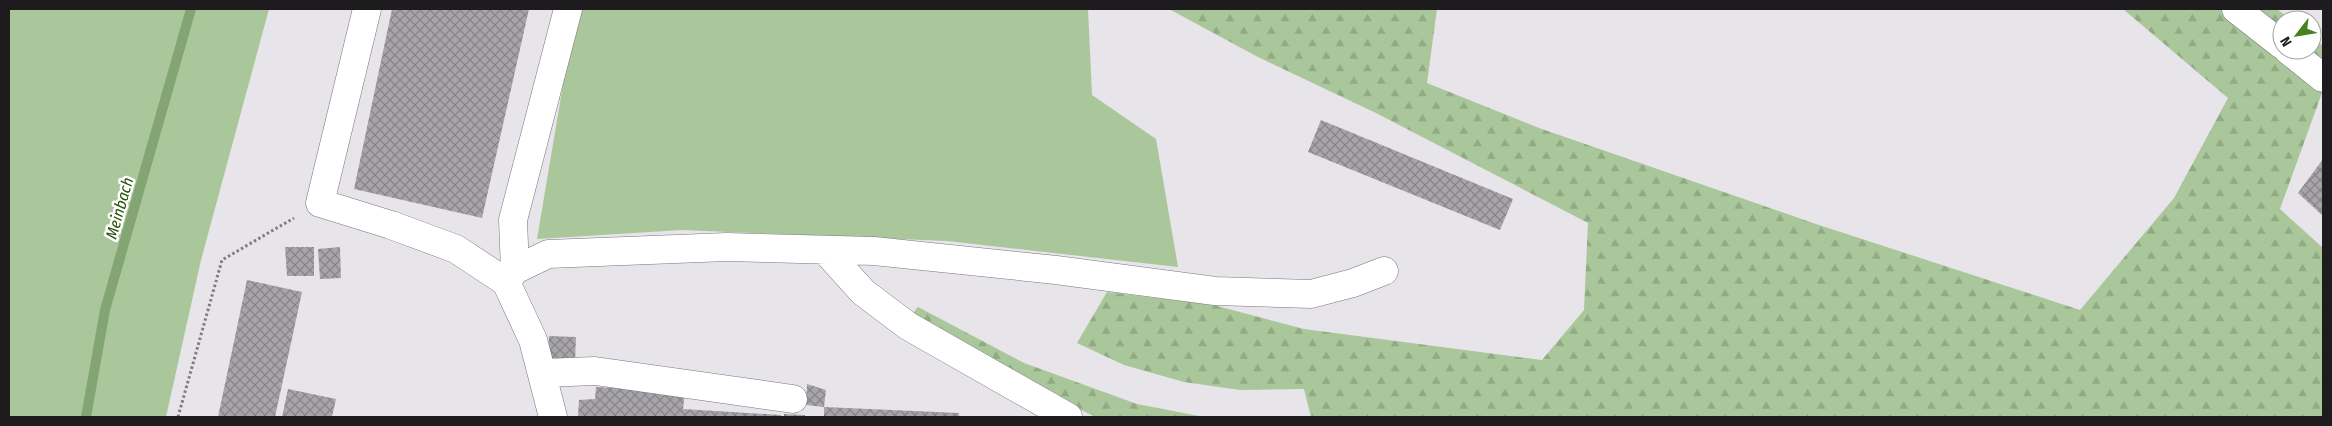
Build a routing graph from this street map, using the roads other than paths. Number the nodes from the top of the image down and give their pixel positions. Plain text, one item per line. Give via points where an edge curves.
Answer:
1 (367, 9) edge
2 (568, 9) edge
3 (2236, 9) edge
4 (2272, 37) edge
5 (2300, 60) edge
6 (2323, 78) edge
7 (825, 250) junction
8 (1384, 271) dead end
9 (511, 276) junction
10 (543, 373) junction
11 (793, 399) dead end
12 (553, 417) edge
13 (1068, 417) edge

1 - 9 street via 320,203 456,249
2 - 9 street via 513,220
3 - 4 street
5 - 6 street
7 - 8 street via 874,251 1056,270 1215,291 1311,294
7 - 9 street via 727,247 548,254
7 - 13 street via 863,292 908,326
9 - 10 street
10 - 11 street via 595,372
10 - 12 street

